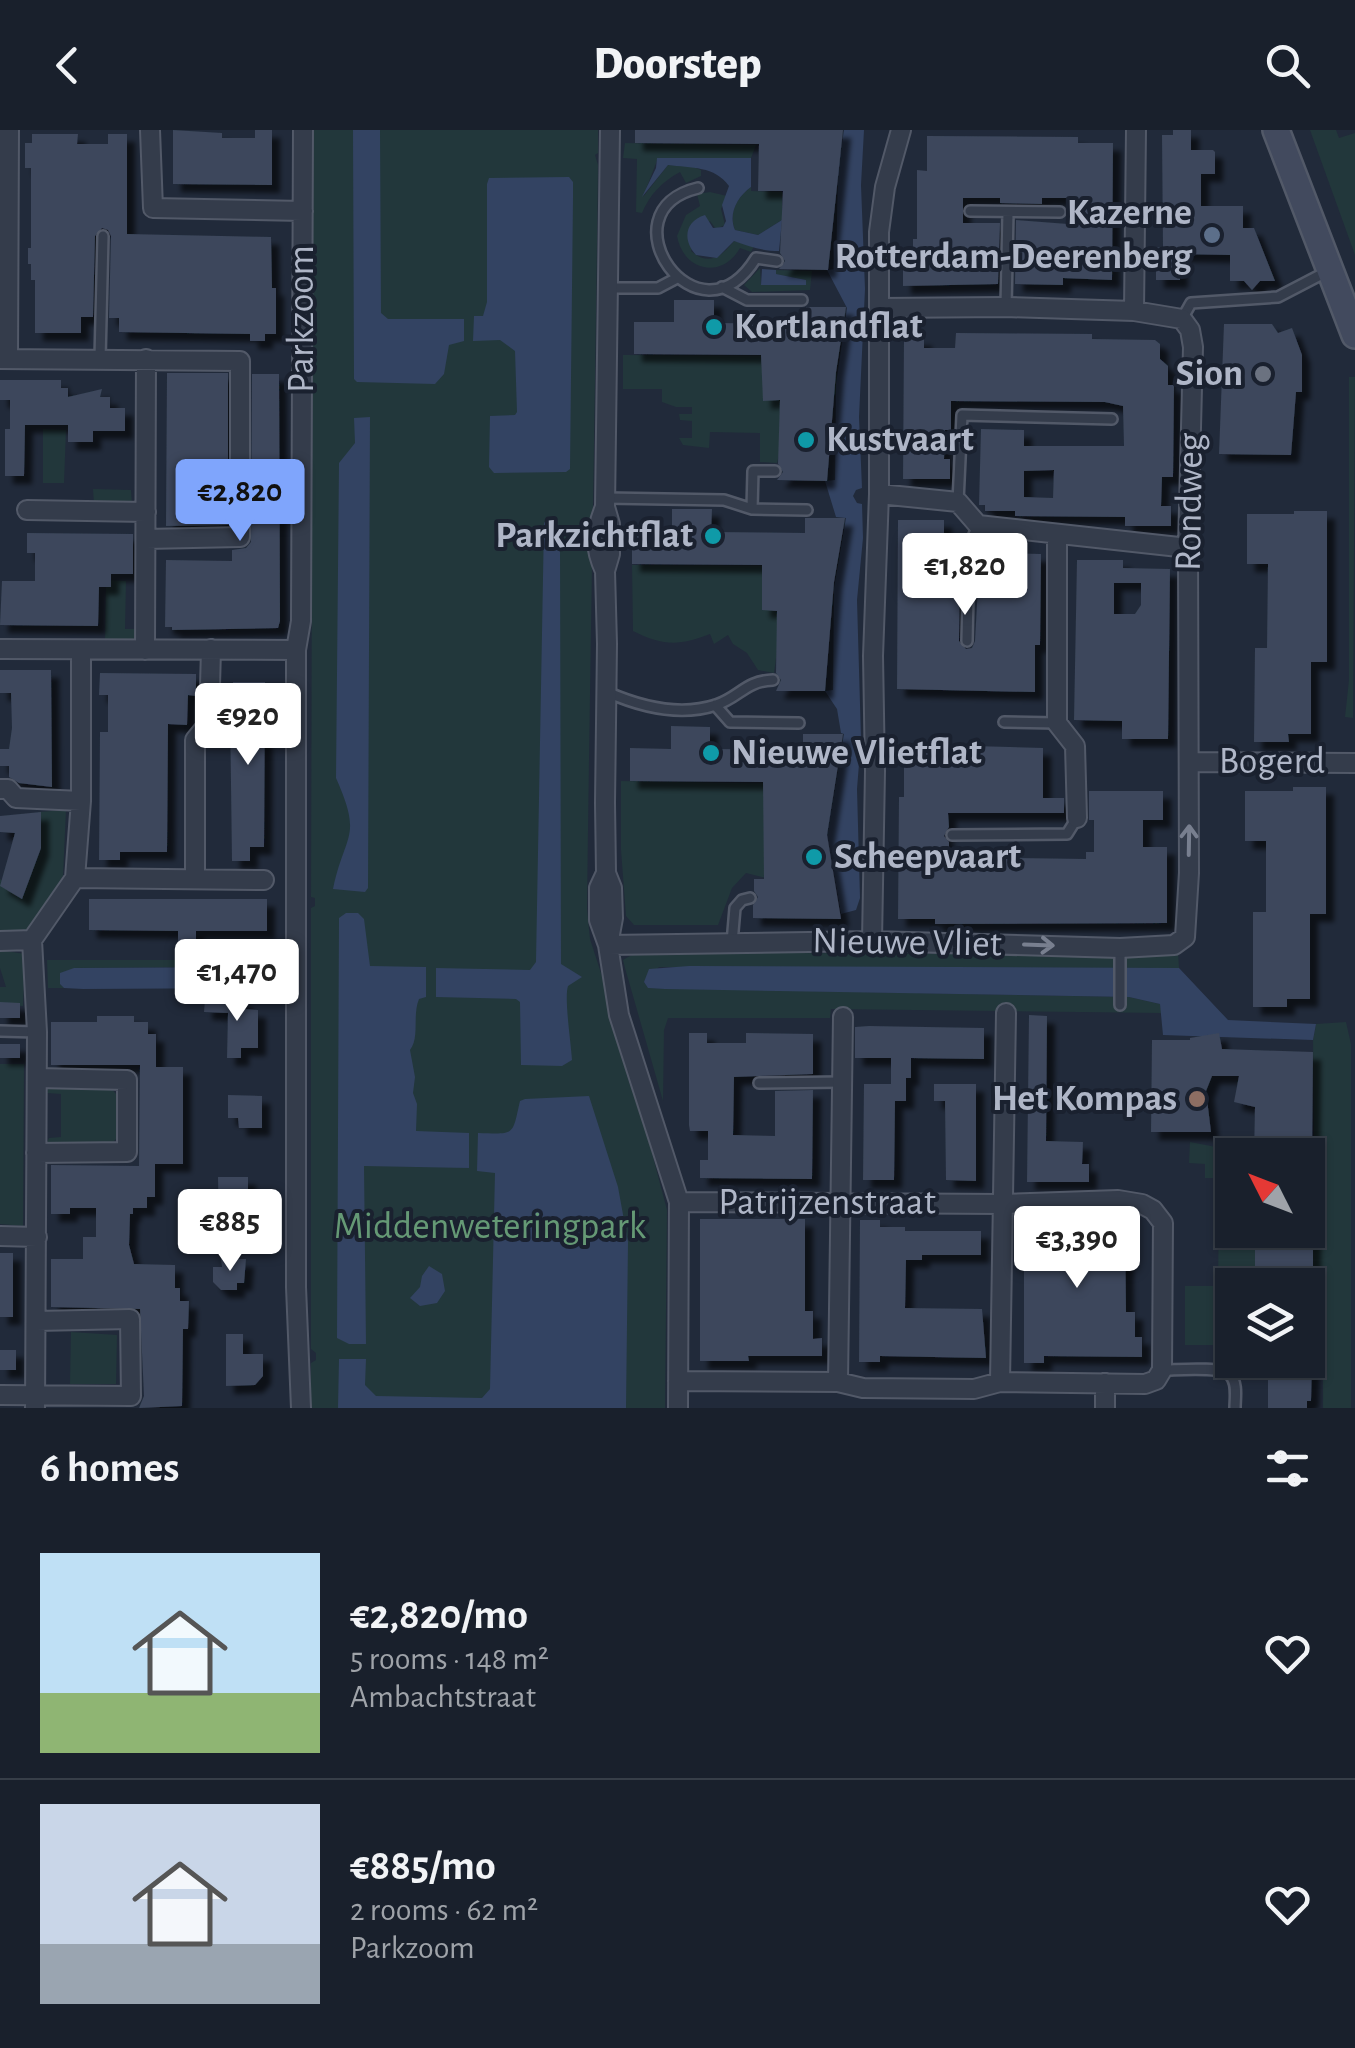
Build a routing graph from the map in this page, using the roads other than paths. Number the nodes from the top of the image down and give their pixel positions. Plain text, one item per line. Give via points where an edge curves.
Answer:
1 (9, 130) edge
2 (150, 130) edge
3 (303, 130) edge
4 (610, 130) edge
5 (901, 130) edge
6 (1136, 130) edge
7 (1276, 130) edge
8 (698, 188) dead end
9 (970, 210) dead end
10 (303, 211) junction
11 (1008, 212) junction
12 (1060, 212) dead end
13 (103, 236) dead end
14 (777, 260) dead end
15 (1330, 270) junction
16 (677, 278) junction
17 (722, 286) junction
18 (608, 288) junction
19 (802, 300) dead end
20 (1006, 307) junction
21 (880, 308) junction
22 (1134, 312) junction
23 (1182, 320) junction
24 (1355, 335) edge
25 (4, 359) edge
26 (100, 359) junction
27 (146, 359) junction
28 (1112, 419) dead end
29 (775, 471) dead end
30 (879, 494) junction
31 (958, 502) junction
32 (605, 503) junction
33 (27, 510) dead end
34 (752, 510) junction
35 (807, 510) dead end
36 (146, 512) junction
37 (978, 525) junction
38 (1058, 536) junction
39 (146, 539) junction
40 (1188, 548) junction
41 (967, 641) dead end
42 (0, 649) edge
43 (211, 649) junction
44 (145, 650) junction
45 (296, 650) junction
46 (81, 651) junction
47 (773, 680) dead end
48 (607, 692) junction
49 (716, 705) junction
50 (800, 722) dead end
51 (1004, 722) dead end
52 (1057, 723) junction
53 (1190, 762) junction
54 (1355, 763) edge
55 (0, 789) edge
56 (81, 801) junction
57 (1077, 818) joint
58 (952, 835) dead end
59 (75, 878) junction
60 (196, 879) junction
61 (264, 880) dead end
62 (750, 898) dead end
63 (1188, 918) joint
64 (32, 940) junction
65 (0, 941) edge
66 (872, 941) junction
67 (732, 942) junction
68 (608, 945) junction
69 (1120, 954) junction
70 (1120, 1005) dead end
71 (1006, 1013) dead end
72 (843, 1016) dead end
73 (0, 1031) edge
74 (37, 1032) junction
75 (37, 1078) junction
76 (759, 1082) dead end
77 (842, 1082) junction
78 (36, 1153) junction
79 (679, 1202) junction
80 (840, 1203) junction
81 (1001, 1204) junction
82 (0, 1236) edge
83 (37, 1237) junction
84 (36, 1321) junction
85 (1162, 1370) junction
86 (678, 1381) junction
87 (838, 1382) junction
88 (1000, 1382) junction
89 (1105, 1383) junction
90 (0, 1395) edge
91 (35, 1402) edge
92 (301, 1408) edge
93 (678, 1408) edge
94 (1105, 1408) edge
95 (1235, 1408) edge

1 - 25 street
2 - 10 street via 153,208
3 - 10 street, Parkzoom
4 - 18 street
5 - 21 street via 879,232
6 - 22 street
7 - 15 street
8 - 16 lane via 675,198 658,228 660,254
9 - 11 lane
10 - 45 street, Parkzoom
11 - 12 lane
11 - 20 lane
13 - 26 lane
14 - 17 lane via 756,258
15 - 23 lane via 1278,297 1191,303
15 - 24 street
16 - 17 lane via 696,287
16 - 18 lane via 658,288
17 - 19 lane via 746,300
18 - 32 street
20 - 21 street
20 - 22 street
21 - 30 street
22 - 23 street
23 - 40 street, Rondweg via 1193,347
25 - 26 street
26 - 27 street
27 - 36 street
27 - 39 street via 240,361 240,538
28 - 31 lane via 962,415
29 - 34 lane via 752,471
30 - 31 street
30 - 66 street
31 - 37 street
32 - 34 lane via 724,500
32 - 48 street via 596,553 605,572
33 - 36 street
34 - 35 lane
36 - 39 street
37 - 38 street
37 - 41 lane via 970,547
38 - 40 street
38 - 52 street
39 - 44 street
40 - 53 street, Rondweg
42 - 46 street
43 - 44 street
43 - 45 street
43 - 60 street via 209,723 195,740
44 - 46 street
45 - 92 street, Parkzoom
46 - 56 street
47 - 49 lane via 753,682
48 - 49 lane via 652,708
48 - 68 street via 606,873 613,918
49 - 50 lane via 730,722
51 - 52 lane
52 - 57 street via 1074,746
53 - 54 street, Bogerd
63 -> 53 street, Rondweg
55 - 56 street via 16,798
56 - 59 street
57 - 58 lane via 1066,834
59 - 60 street
59 - 64 street
60 - 61 street
62 - 67 lane via 734,908
63 - 69 street, Nieuwe Vliet via 1184,938 1174,944
64 - 65 street
64 - 74 street
66 - 67 street, Nieuwe Vliet
66 -> 69 street, Nieuwe Vliet
67 - 68 street, Nieuwe Vliet
68 - 79 street via 619,1015
69 - 70 lane
71 - 81 street
72 - 77 street
73 - 74 lane
74 - 75 street
75 - 78 street
75 - 78 street via 127,1080 127,1152
76 - 77 lane
77 - 80 street
78 - 83 street
79 - 80 street, Patrijzenstraat
79 - 86 street
80 - 81 street, Patrijzenstraat
80 - 87 street
81 - 85 street, Patrijzenstraat via 1118,1200 1153,1210 1163,1223
81 - 88 street
82 - 83 street
83 - 84 street
84 - 91 street
84 - 91 street via 130,1319 131,1396
85 - 89 street via 1145,1384
85 - 95 lane via 1221,1370 1235,1385
86 - 87 street
86 - 93 street
87 - 88 street via 974,1389
88 - 89 street
89 - 94 street
90 - 91 street

